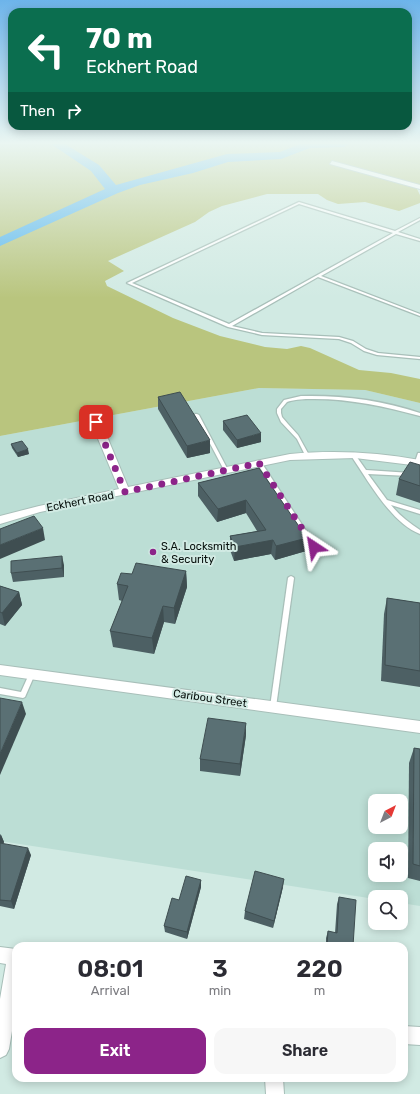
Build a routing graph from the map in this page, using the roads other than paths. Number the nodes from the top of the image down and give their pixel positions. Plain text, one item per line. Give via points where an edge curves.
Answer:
1 (420, 219) edge
2 (395, 233) junction
3 (420, 240) edge
4 (318, 276) junction
5 (420, 315) edge
6 (229, 326) junction
7 (420, 358) edge
8 (197, 415) dead end
9 (420, 415) edge
10 (96, 422) dead end
11 (352, 454) junction
12 (307, 455) junction
13 (259, 463) junction
14 (416, 467) edge
15 (226, 470) junction
16 (365, 472) junction
17 (125, 492) junction
18 (387, 502) junction
19 (420, 512) edge
20 (0, 520) edge
21 (420, 532) edge
22 (314, 547) dead end
23 (291, 578) dead end
24 (0, 670) edge
25 (32, 674) junction
26 (0, 691) edge
27 (273, 707) junction
28 (420, 727) edge
29 (0, 955) edge
30 (12, 956) edge
31 (12, 980) edge
32 (408, 1035) edge
33 (420, 1036) edge
34 (0, 1049) edge
35 (274, 1082) edge
36 (274, 1094) edge

1 - 2 lane
2 - 3 lane
2 - 4 lane
2 - 6 lane via 299,203 129,283
4 - 5 lane
4 - 6 lane
6 - 7 lane via 262,334 339,338 377,354
8 - 15 lane
9 - 12 lane via 368,402 305,397 292,399 283,403 279,409 279,417 298,438
10 - 17 street
11 - 12 street, Eckhert Road
11 - 14 street, Eckhert Road via 377,456
11 - 16 lane
12 - 13 street, Eckhert Road
13 - 15 street, Eckhert Road
13 - 22 lane
14 - 16 lane
15 - 17 street, Eckhert Road
16 - 18 lane
17 - 20 street, Eckhert Road
18 - 19 lane
18 - 21 lane via 404,523
23 - 27 lane
24 - 25 street, Caribou Street
25 - 26 lane via 23,695
25 - 27 street, Caribou Street
27 - 28 street, Caribou Street
29 - 30 street
31 - 34 street
32 - 33 street
35 - 36 street

